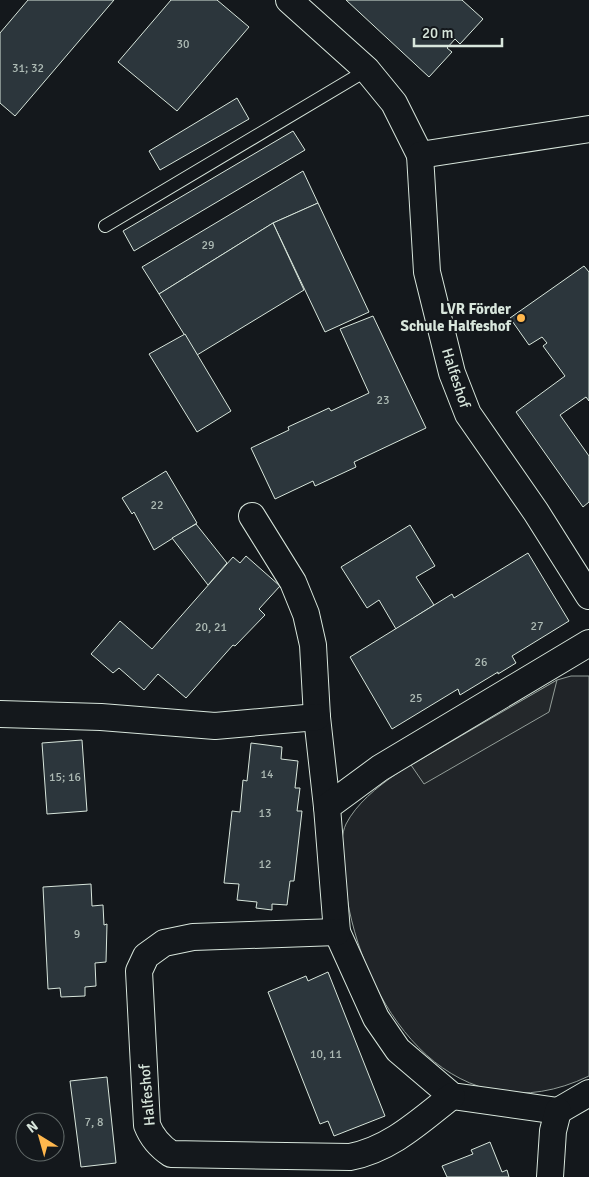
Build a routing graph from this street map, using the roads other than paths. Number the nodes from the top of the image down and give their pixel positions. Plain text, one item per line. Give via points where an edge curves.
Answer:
1 (289, 0) edge
2 (366, 70) junction
3 (589, 129) edge
4 (420, 155) junction
5 (105, 226) dead end
6 (252, 516) dead end
7 (589, 596) edge
8 (589, 643) edge
9 (0, 714) edge
10 (317, 717) junction
11 (327, 807) junction
12 (336, 932) junction
13 (589, 1092) edge
14 (452, 1096) junction
15 (558, 1111) junction
16 (550, 1177) edge

1 - 2 street, Halfeshof
2 - 4 street, Halfeshof via 394,103
2 - 5 lane
3 - 4 street
4 - 7 street, Halfeshof via 427,272 452,373 468,414
6 - 10 street via 293,582 306,614 313,646
8 - 11 street via 380,768
9 - 10 street via 101,717 215,726
10 - 11 street
11 - 12 street
12 - 14 street via 387,1035 414,1065
12 - 14 street, Halfeshof via 192,937 164,943 146,956 139,972 150,1134 172,1154 350,1157 390,1142
13 - 15 street
14 - 15 street
15 - 16 street via 553,1131

